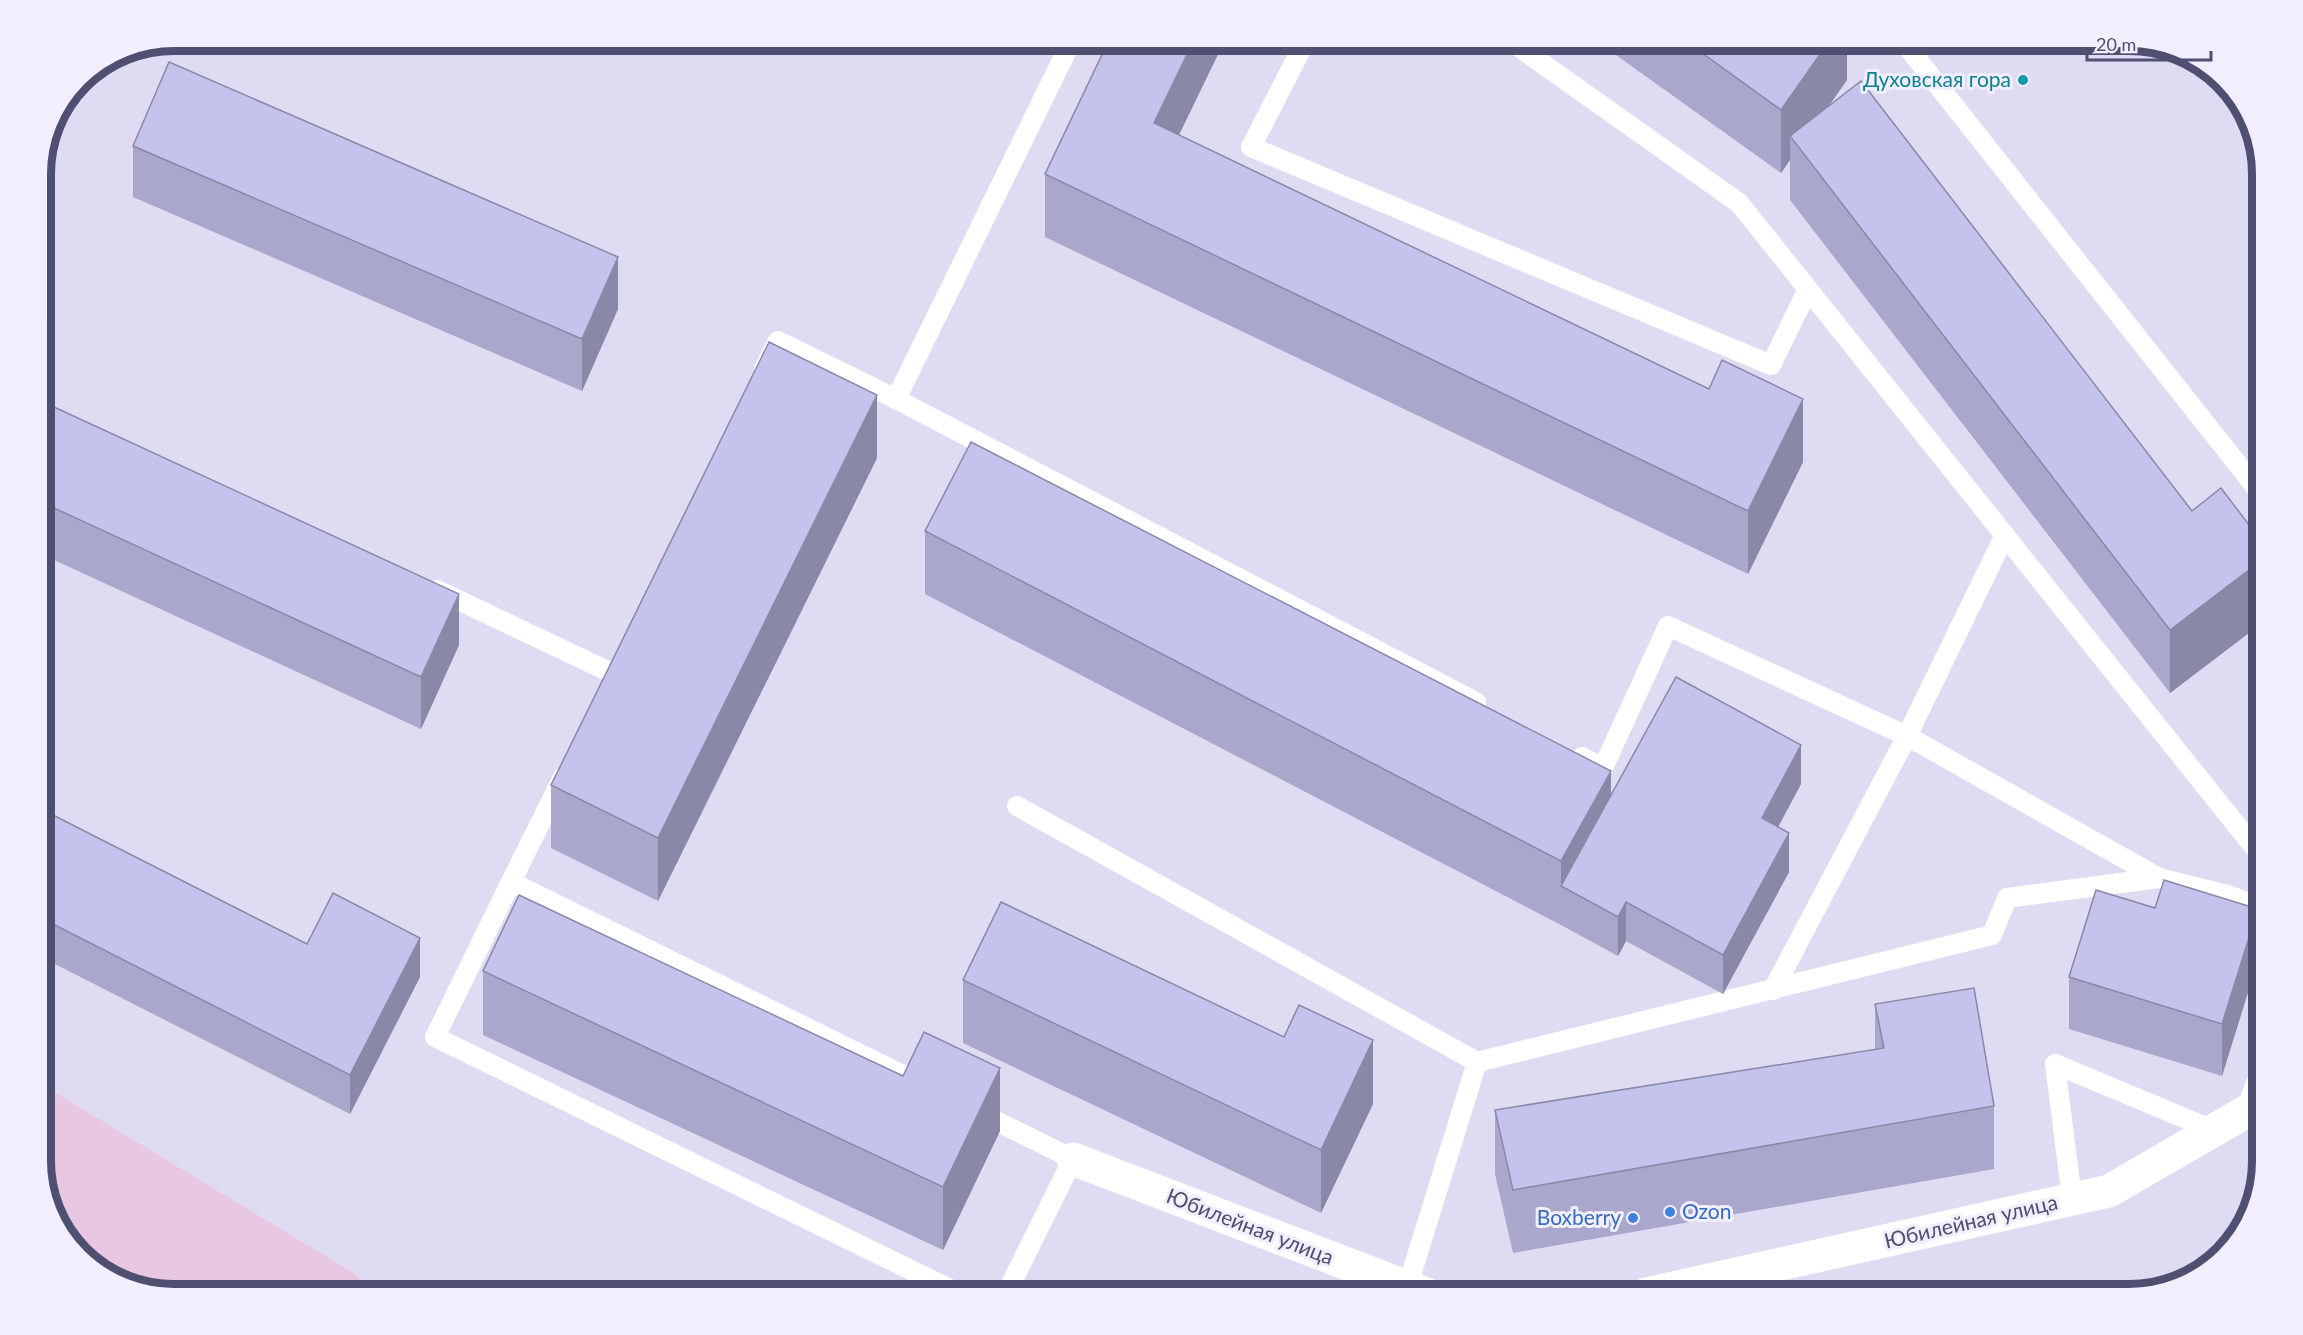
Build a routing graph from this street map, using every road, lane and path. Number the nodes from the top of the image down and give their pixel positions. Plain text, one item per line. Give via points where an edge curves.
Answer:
1 (1067, 51) edge
2 (1300, 51) edge
3 (1525, 51) edge
4 (1911, 51) edge
5 (1808, 289) junction
6 (757, 384) edge
7 (896, 399) junction
8 (2252, 468) edge
9 (2005, 535) junction
10 (420, 582) edge
11 (624, 652) edge
12 (614, 674) junction
13 (603, 694) edge
14 (1498, 713) edge
15 (1907, 736) junction
16 (1561, 746) edge
17 (572, 757) edge
18 (1017, 806) dead end
19 (2252, 844) edge
20 (2159, 878) junction
21 (511, 882) junction
22 (2252, 904) edge
23 (1773, 990) junction
24 (1477, 1062) junction
25 (2252, 1108) edge
26 (2212, 1130) junction
27 (1073, 1159) junction
28 (2072, 1200) junction
29 (940, 1284) edge
30 (1011, 1284) edge
31 (1399, 1284) edge
32 (1419, 1284) edge
33 (1691, 1284) edge

1 - 7 lane
2 - 5 lane via 1251,147 1770,364
3 - 5 lane via 1739,203
4 - 8 lane
5 - 9 lane
6 - 7 lane via 778,341
7 - 14 lane
9 - 15 lane
9 - 19 lane
10 - 12 lane
11 - 12 lane
12 - 13 lane
15 - 16 lane via 1668,626 1603,768
15 - 20 lane
15 - 23 lane
17 - 21 lane
18 - 24 lane
20 - 22 lane
20 - 23 lane via 2007,898 1992,935
21 - 27 lane
21 - 29 lane via 435,1037
23 - 24 lane
24 - 32 lane
25 - 26 street, Юбилейная улица
26 - 28 street, Юбилейная улица via 2109,1191
26 - 28 lane via 2055,1064
27 - 30 lane
27 - 31 street, Юбилейная улица
28 - 33 street, Юбилейная улица

